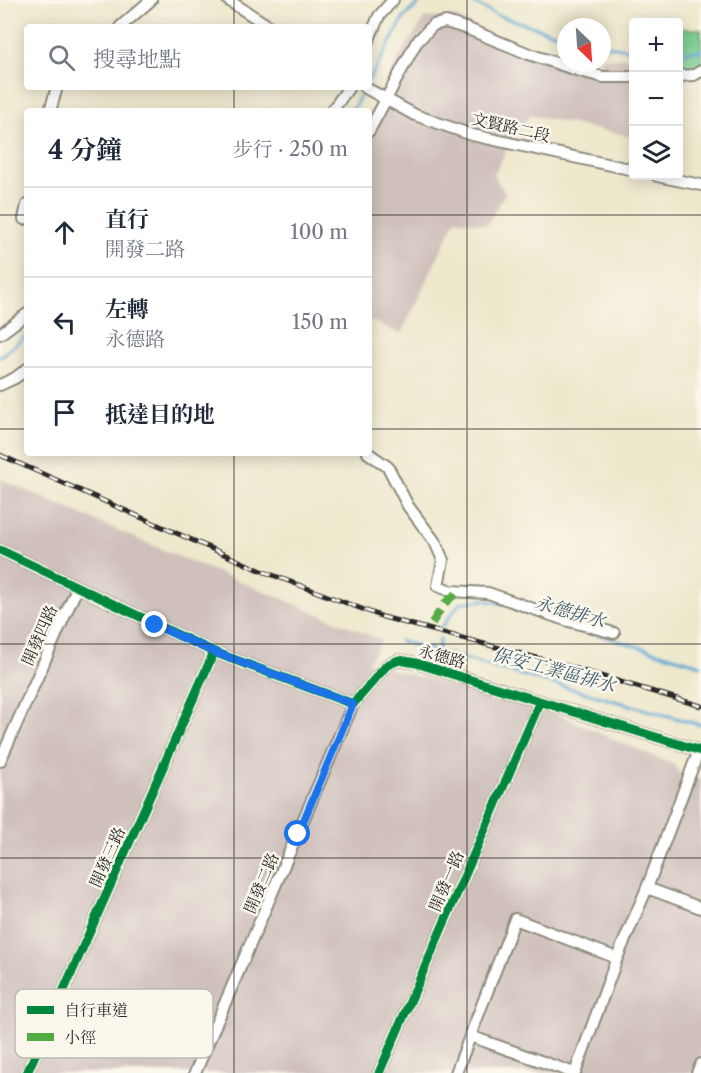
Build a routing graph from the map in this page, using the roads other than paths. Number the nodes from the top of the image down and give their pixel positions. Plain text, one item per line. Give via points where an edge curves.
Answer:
1 (151, 0) edge
2 (228, 0) edge
3 (393, 0) edge
4 (123, 24) edge
5 (265, 24) edge
6 (372, 32) edge
7 (701, 71) edge
8 (683, 76) edge
9 (629, 77) edge
10 (56, 90) edge
11 (346, 90) edge
12 (369, 90) edge
13 (386, 100) junction
14 (51, 108) edge
15 (334, 108) edge
16 (372, 126) edge
17 (629, 169) edge
18 (677, 180) edge
19 (701, 185) edge
20 (24, 316) edge
21 (0, 334) edge
22 (24, 371) edge
23 (0, 385) edge
24 (372, 456) edge
25 (0, 550) edge
26 (77, 588) junction
27 (614, 633) dead end
28 (214, 652) junction
29 (540, 702) junction
30 (353, 704) junction
31 (700, 750) edge
32 (0, 761) edge
33 (647, 888) junction
34 (701, 908) edge
35 (617, 958) junction
36 (64, 989) edge
37 (213, 1031) edge
38 (470, 1036) junction
39 (34, 1058) edge
40 (201, 1058) edge
41 (701, 1064) edge
42 (27, 1073) edge
43 (195, 1073) edge
44 (379, 1073) edge
45 (456, 1073) edge
46 (574, 1073) edge
47 (697, 1073) edge

1 - 4 street
2 - 5 street
3 - 6 street
7 - 8 street
9 - 13 street via 603,77 580,71 446,22 432,25 416,43
10 - 14 street
11 - 15 street
12 - 13 street, 文賢路二段
13 - 16 street
13 - 17 street, 文賢路二段 via 471,135
18 - 19 street
20 - 21 street
22 - 23 street
24 - 27 street via 388,467 408,506 435,542 443,560 438,586 451,591 488,593
25 - 26 street
26 - 28 street
26 - 32 street, 開發四路
28 - 30 street
28 - 36 street, 開發三路
29 - 30 street, 永德路 via 399,660 387,665
29 - 31 street, 永德路
29 - 44 street, 開發一路
30 - 37 street, 開發二路
31 - 33 street
33 - 34 street
33 - 35 street
35 - 38 street via 515,919
35 - 46 street
38 - 45 street
38 - 46 street
39 - 42 street, 開發三路
40 - 43 street, 開發二路
41 - 47 street

